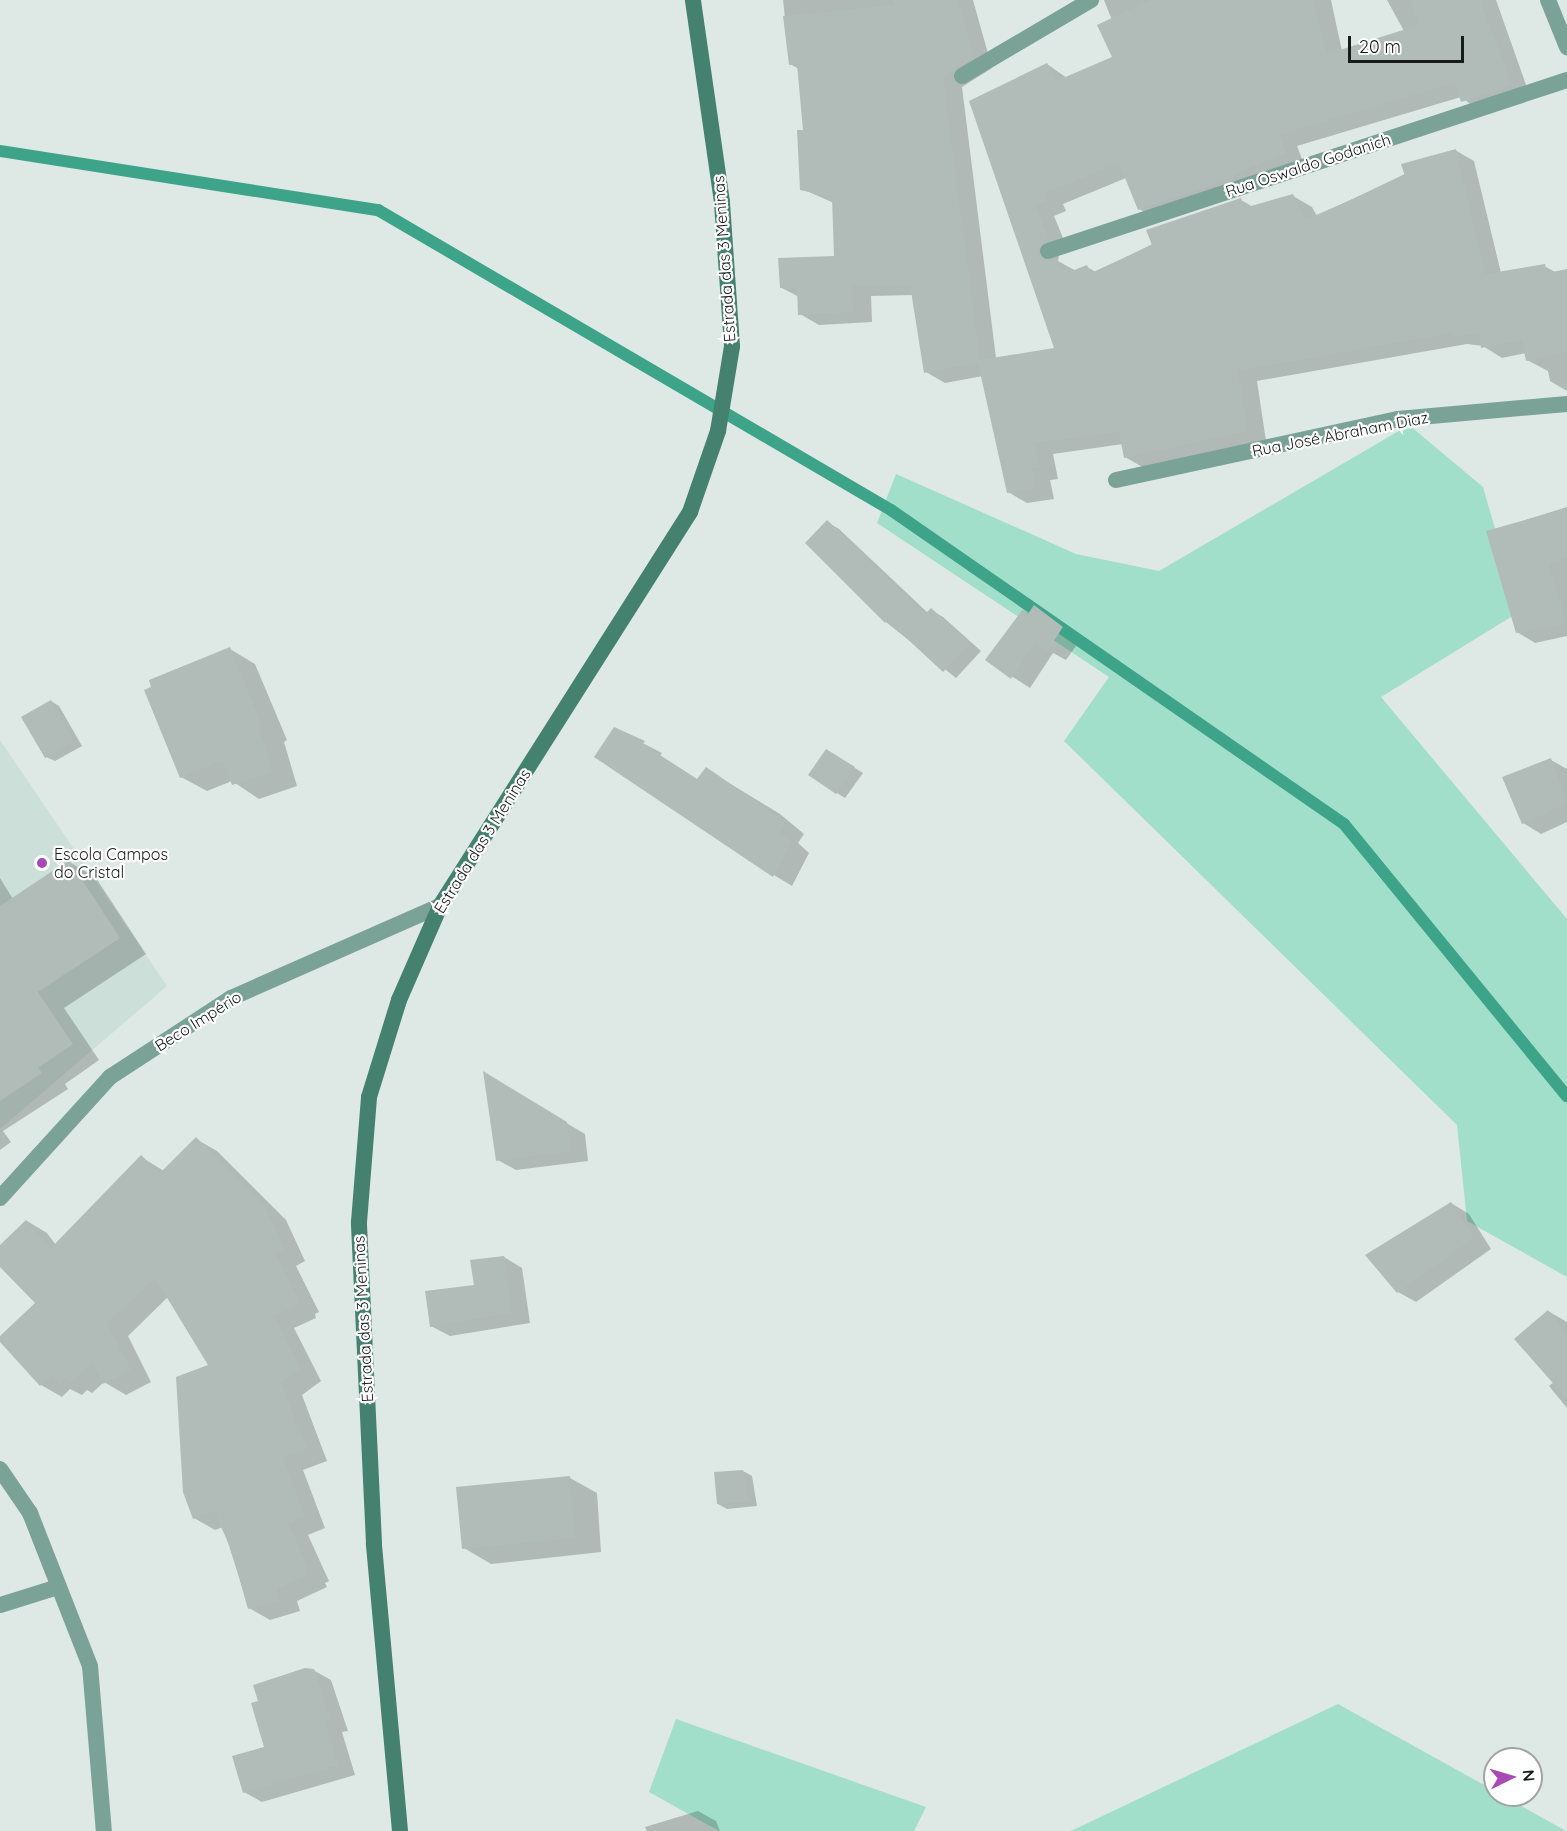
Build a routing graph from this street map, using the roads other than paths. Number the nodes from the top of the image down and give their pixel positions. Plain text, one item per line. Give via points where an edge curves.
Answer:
1 (693, 0) edge
2 (1090, 0) edge
3 (1548, 0) edge
4 (1567, 47) edge
5 (962, 76) dead end
6 (1567, 80) edge
7 (1048, 251) dead end
8 (1567, 404) edge
9 (1116, 480) dead end
10 (440, 906) junction
11 (0, 1198) edge
12 (0, 1468) edge
13 (58, 1587) junction
14 (0, 1605) edge
15 (104, 1831) edge
16 (400, 1831) edge

1 - 10 main road, Estrada das 3 Meninas via 722,202 732,346 718,430 690,512
2 - 5 street
3 - 4 street
6 - 7 street, Rua Oswaldo Godanich
8 - 9 street, Rua José Abraham Diaz via 1398,419
10 - 11 street, Beco Império via 231,998 110,1077
10 - 16 main road, Estrada das 3 Meninas via 399,1000 369,1097 359,1222 374,1543
12 - 13 street via 30,1513
13 - 14 street
13 - 15 street via 90,1666

